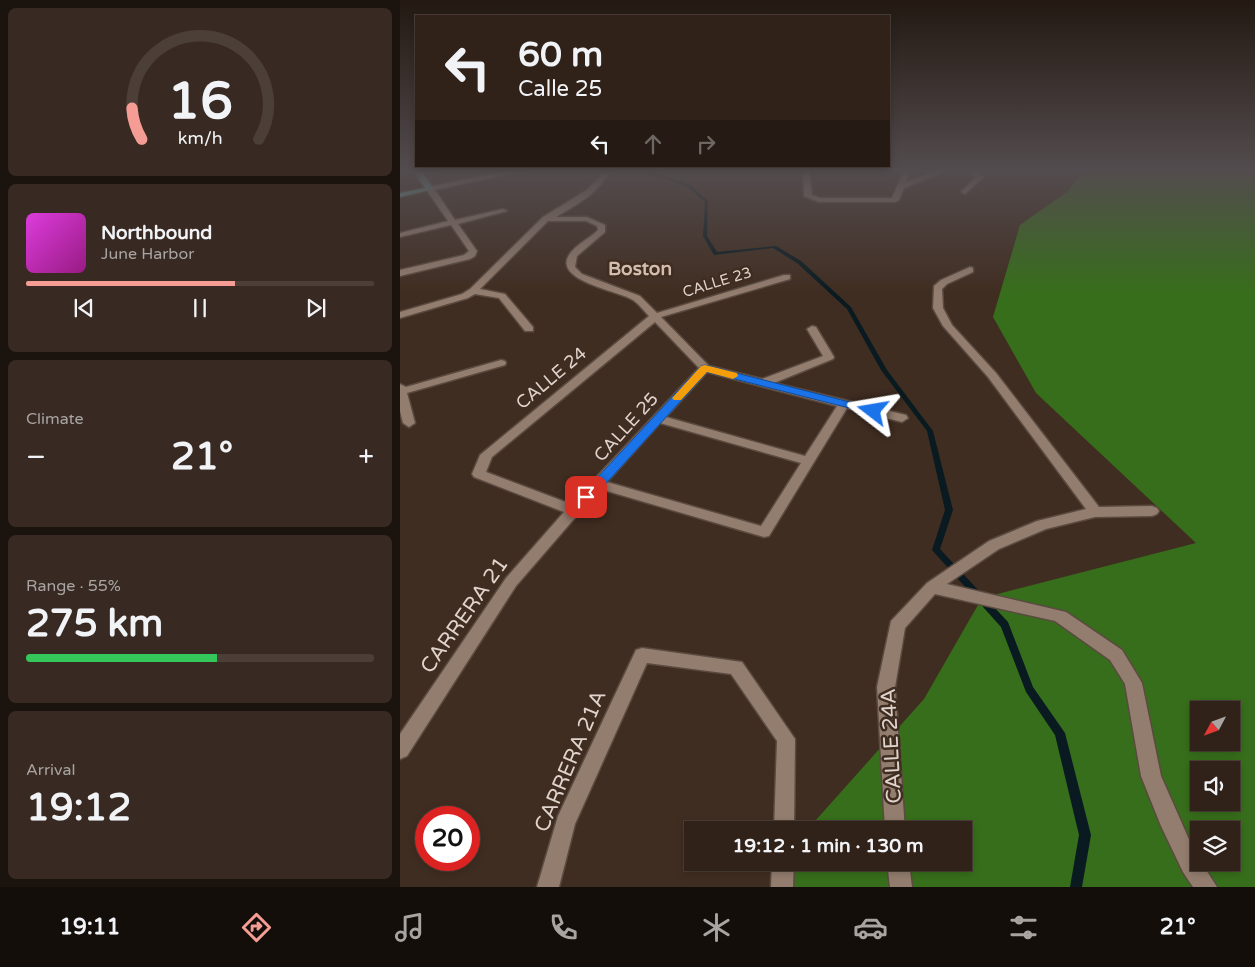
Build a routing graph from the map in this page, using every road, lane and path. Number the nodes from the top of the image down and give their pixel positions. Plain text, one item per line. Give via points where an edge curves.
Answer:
1 (447, 211) edge
2 (502, 211) edge
3 (558, 211) edge
4 (546, 218) junction
5 (455, 222) junction
6 (400, 234) edge
7 (970, 270) dead end
8 (400, 273) edge
9 (787, 277) dead end
10 (473, 291) junction
11 (400, 316) edge
12 (656, 316) junction
13 (529, 329) dead end
14 (812, 329) dead end
15 (501, 363) dead end
16 (705, 368) junction
17 (763, 383) junction
18 (401, 390) edge
19 (844, 404) junction
20 (902, 418) dead end
21 (658, 419) junction
22 (409, 424) dead end
23 (809, 461) junction
24 (599, 484) junction
25 (573, 510) junction
26 (1152, 511) dead end
27 (1095, 512) junction
28 (932, 587) junction
29 (400, 750) edge
30 (784, 821) edge
31 (895, 821) edge
32 (783, 871) edge
33 (899, 871) edge
34 (548, 887) edge
35 (782, 887) edge
36 (901, 887) edge
37 (1206, 887) edge

1 - 5 street
2 - 5 street
3 - 4 street
4 - 10 street
4 - 12 street via 587,219 601,225 602,230 596,238 571,259 571,268 579,276 637,298
5 - 6 street
5 - 8 street via 472,254
7 - 27 street via 937,288 938,308 948,326 992,375
9 - 12 street, CALLE 23
10 - 11 street via 451,302
10 - 13 street via 502,296
12 - 16 street
12 - 25 street, CALLE 24 via 486,455 479,474
14 - 17 street via 828,357
15 - 18 street
16 - 17 street
16 - 21 street, CALLE 25
17 - 19 street
18 - 22 street
19 - 20 street
19 - 23 street
21 - 23 street
21 - 24 street, CALLE 25
23 - 24 street via 764,532
24 - 25 street, CALLE 25
25 - 29 street, CARRERA 21 via 510,582
26 - 27 street, CALLE 24A
27 - 28 street, CALLE 24A via 1042,526 994,545
28 - 31 street, CALLE 24A via 897,626 886,687
28 - 37 street via 1060,616 1116,655 1133,683 1151,776 1183,850
30 - 34 street, CARRERA 21A via 786,740 736,668 642,655 565,823
32 - 35 street
33 - 36 street

